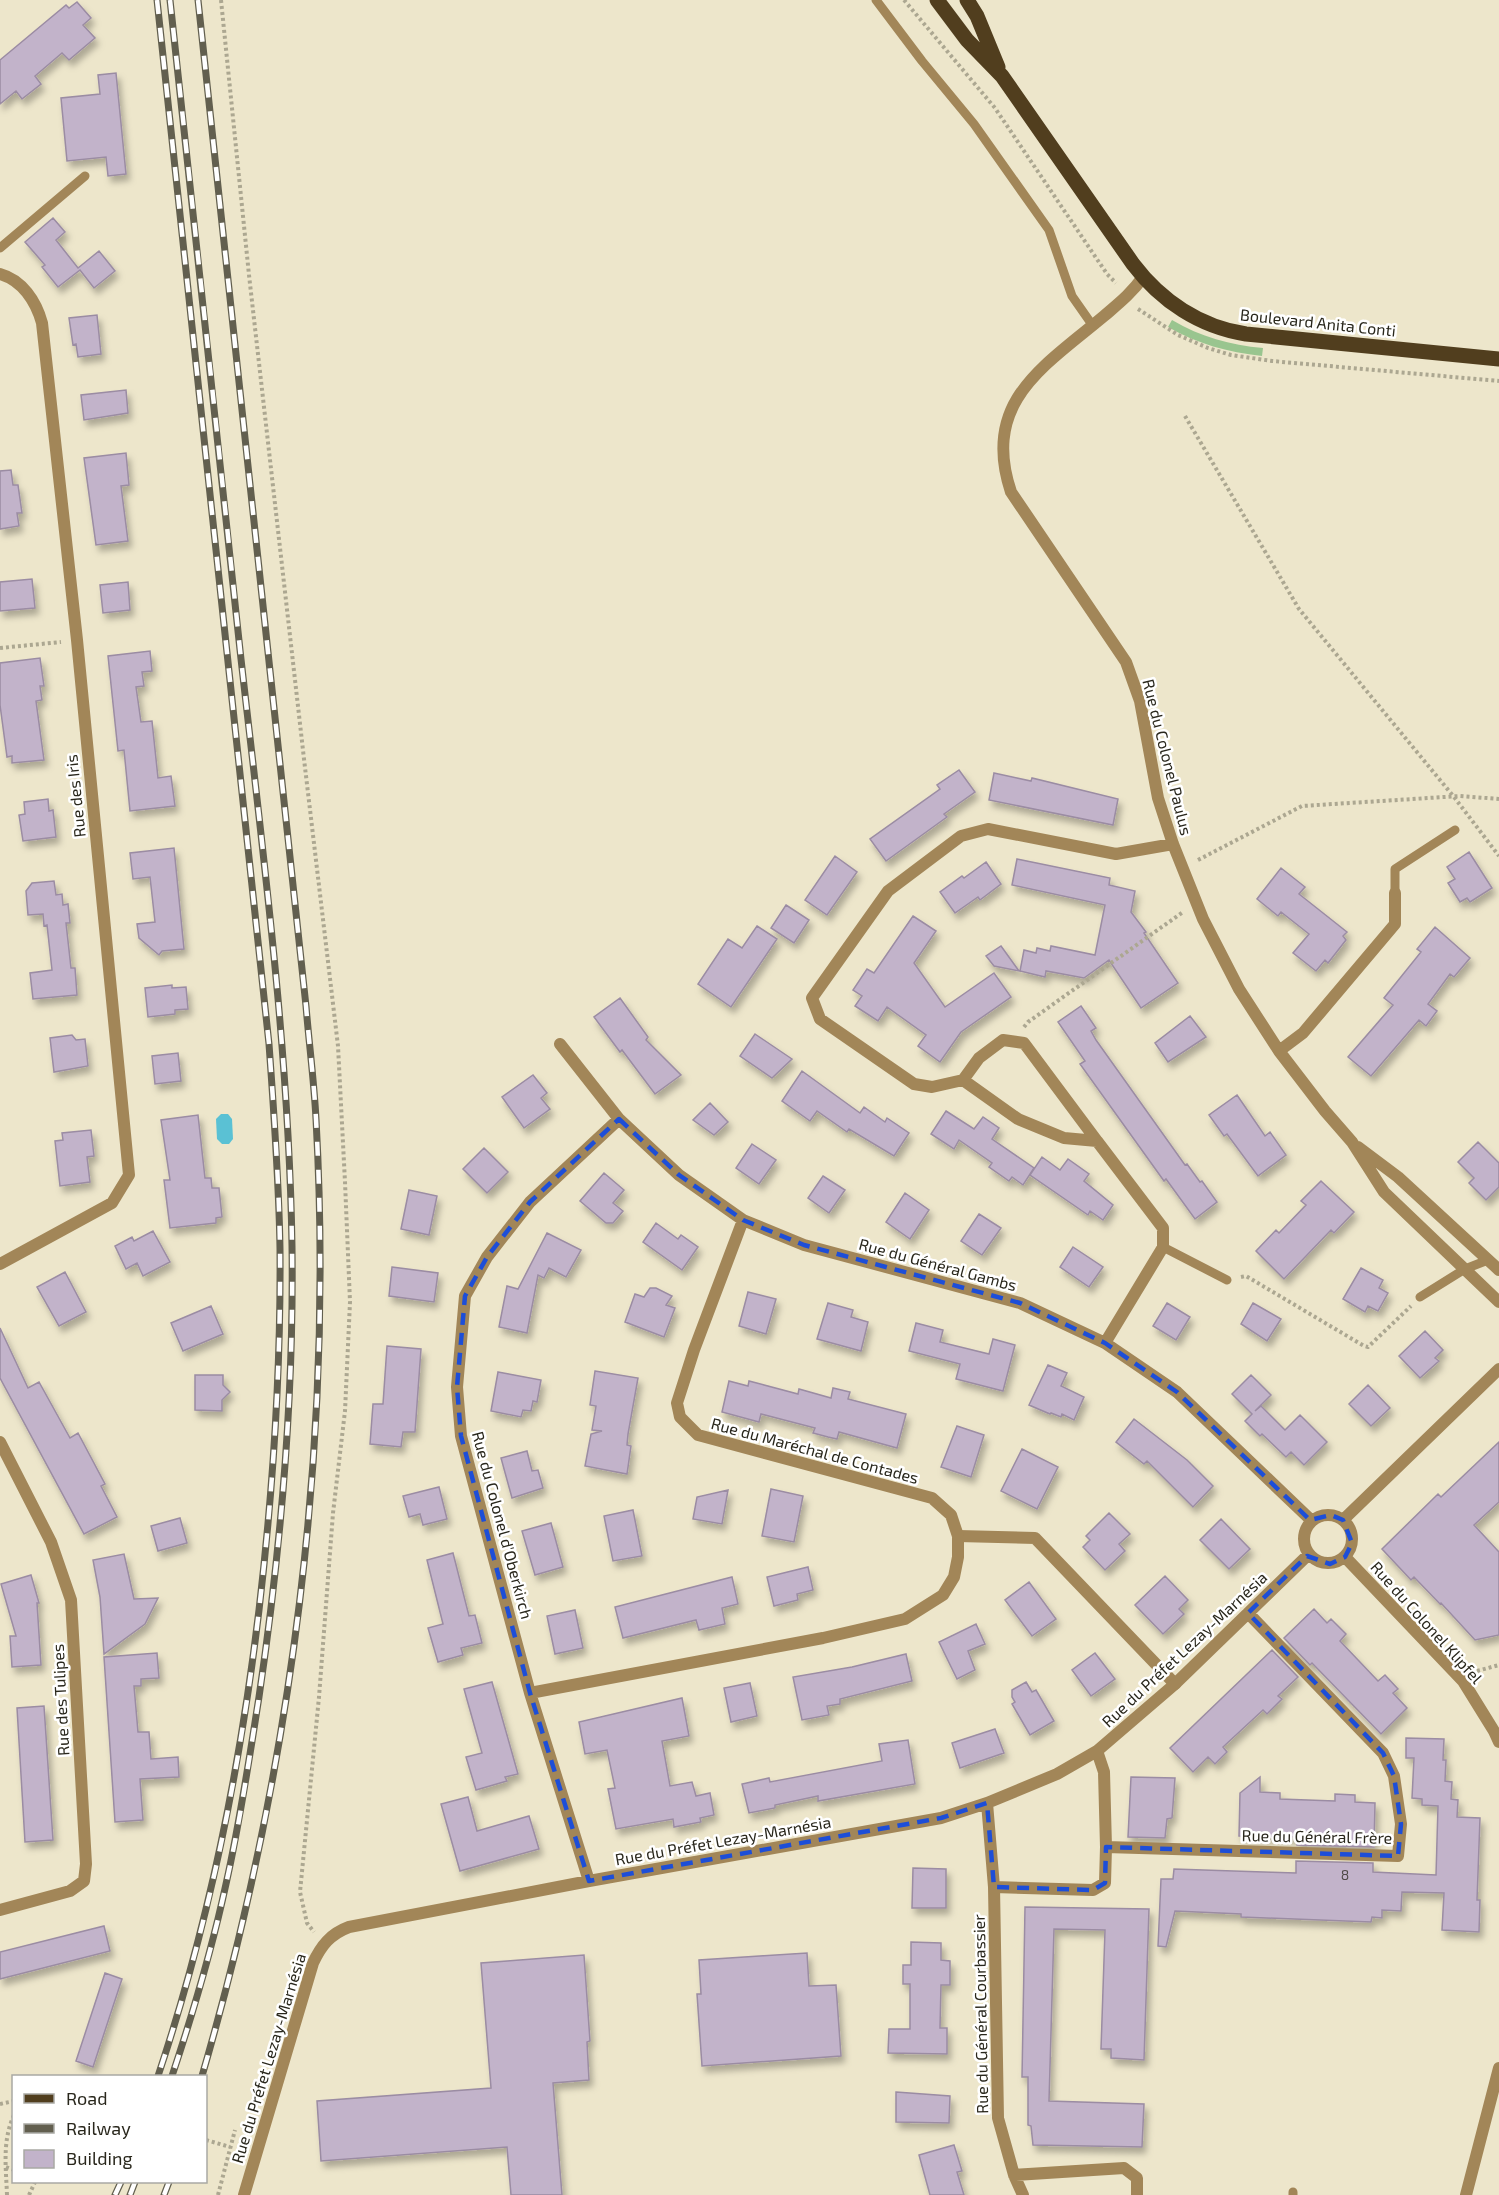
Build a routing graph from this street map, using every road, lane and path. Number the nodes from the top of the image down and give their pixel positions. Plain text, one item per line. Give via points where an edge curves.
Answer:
1 (221, 0) edge
2 (876, 0) edge
3 (904, 0) edge
4 (937, 0) edge
5 (967, 0) edge
6 (1002, 76) junction
7 (85, 176) dead end
8 (0, 248) edge
9 (0, 274) edge
10 (1143, 277) junction
11 (1117, 284) dead end
12 (1093, 326) junction
13 (1499, 359) edge
14 (1185, 416) dead end
15 (76, 640) junction
16 (0, 648) edge
17 (1454, 797) junction
18 (1499, 799) edge
19 (1455, 830) dead end
20 (1173, 844) junction
21 (1499, 856) edge
22 (1182, 868) junction
23 (1395, 893) joint
24 (1196, 903) junction
25 (1014, 1041) junction
26 (560, 1044) dead end
27 (1279, 1051) junction
28 (963, 1080) junction
29 (619, 1119) junction
30 (1097, 1141) junction
31 (1352, 1142) junction
32 (743, 1220) junction
33 (1163, 1247) junction
34 (1488, 1260) junction
35 (0, 1264) edge
36 (1465, 1269) junction
37 (1499, 1270) edge
38 (1227, 1280) joint
39 (1420, 1297) joint
40 (1499, 1302) edge
41 (1105, 1343) junction
42 (1499, 1369) edge
43 (0, 1442) edge
44 (1343, 1520) junction
45 (1311, 1521) junction
46 (958, 1536) junction
47 (1309, 1554) junction
48 (1345, 1557) junction
49 (1248, 1613) junction
50 (1499, 1665) edge
51 (1476, 1671) dead end
52 (1175, 1684) junction
53 (530, 1693) junction
54 (1499, 1742) edge
55 (1097, 1751) junction
56 (987, 1803) junction
57 (1106, 1847) junction
58 (589, 1881) junction
59 (994, 1887) junction
60 (0, 1910) edge
61 (323, 1945) junction
62 (1499, 2068) edge
63 (12, 2119) edge
64 (235, 2130) dead end
65 (207, 2140) edge
66 (3, 2143) edge
67 (230, 2147) junction
68 (6, 2167) junction
69 (12, 2169) edge
70 (1014, 2175) junction
71 (7, 2195) edge
72 (218, 2195) edge
73 (244, 2195) edge
74 (1023, 2195) edge
75 (1137, 2195) edge
76 (1466, 2195) edge

1 - 61 path via 338,1046 344,1148 350,1302 345,1411 300,1892 307,1923
2 - 12 lane via 974,124 1048,230 1072,296
3 - 11 path via 995,108
4 - 6 main road, Boulevard Anita Conti via 967,40
5 - 6 main road, Boulevard Anita Conti
6 - 10 main road, Boulevard Anita Conti
7 - 8 lane
9 - 15 street, Rue des Iris via 16,280 26,291 36,304 42,323
10 - 12 street, Rue du Colonel Paulus via 1135,290
10 - 13 main road, Boulevard Anita Conti via 1177,307 1237,333
12 - 20 street, Rue du Colonel Paulus via 1020,392 1008,418 1003,463 1018,504 1126,662 1140,701 1155,783
14 - 17 path via 1299,609
15 - 16 path
15 - 35 street, Rue des Iris via 129,1175 112,1203
17 - 18 path
17 - 21 path
17 - 22 path via 1302,806
19 - 23 lane via 1395,869
20 - 22 street, Rue du Colonel Paulus
20 - 28 street via 1116,854 988,830 961,836 888,891 812,998 820,1019 914,1084 932,1088
22 - 24 street, Rue du Colonel Paulus
23 - 27 street via 1395,924 1303,1033
24 - 25 path via 1028,1022
24 - 27 street, Rue du Colonel Paulus via 1239,989
25 - 28 street via 1003,1040 979,1058
25 - 30 street via 1024,1043
26 - 29 street, Rue du Général Gambs
27 - 31 street, Rue du Colonel Paulus
28 - 30 street via 1018,1119 1064,1138
29 - 32 street, Rue du Général Gambs via 679,1175
29 - 53 street, Rue du Colonel d'Oberkirch via 530,1202 487,1257 465,1296 457,1387 461,1436
30 - 33 street via 1163,1228
31 - 34 street, Rue du Colonel Paulus via 1398,1177
31 - 36 street, Rue du Colonel Paulus via 1384,1192
32 - 41 street, Rue du Général Gambs via 804,1245 1020,1303
32 - 46 street, Rue du Maréchal de Contades via 680,1392 680,1418 698,1435 932,1498 951,1515
33 - 38 lane
33 - 41 street
34 - 36 lane
34 - 37 street, Rue du Colonel Paulus
36 - 39 lane
36 - 40 street, Rue du Colonel Paulus
38 - 39 path via 1246,1276 1364,1347
41 - 45 street, Rue du Général Gambs via 1177,1392
42 - 44 street
43 - 60 street, Rue des Tulipes via 51,1542 71,1600 86,1864 84,1881 70,1891
44 - 45 street via 1324,1515
44 - 48 street via 1352,1534
45 - 47 street via 1304,1541
46 - 52 street via 1035,1538
46 - 53 street, Rue du Maréchal de Contades via 954,1577 943,1595 905,1619
47 - 48 street via 1330,1564
47 - 49 street, Rue du Préfet Lezay-Marnésia
48 - 54 street, Rue du Colonel Klipfel via 1463,1681
49 - 52 street, Rue du Préfet Lezay-Marnésia
49 - 57 street, Rue du Général Frère via 1383,1753 1394,1776 1401,1824 1398,1856
50 - 51 path
52 - 55 street, Rue du Préfet Lezay-Marnésia
53 - 58 street, Rue du Colonel d'Oberkirch
55 - 56 street, Rue du Préfet Lezay-Marnésia via 1057,1774
55 - 57 street via 1104,1772
56 - 58 street, Rue du Préfet Lezay-Marnésia via 941,1818
56 - 59 street, Rue du Général Courbassier
57 - 59 street via 1105,1883 1094,1890
58 - 61 street, Rue du Préfet Lezay-Marnésia via 349,1927 337,1931
59 - 70 street, Rue du Général Courbassier via 998,2118
61 - 73 street, Rue du Préfet Lezay-Marnésia via 313,1963
62 - 76 street
63 - 66 path
64 - 67 path
65 - 67 path
66 - 68 path
67 - 72 path
68 - 69 path
68 - 71 path
70 - 74 street, Rue du Général Courbassier
70 - 75 street via 1124,2168 1137,2178

